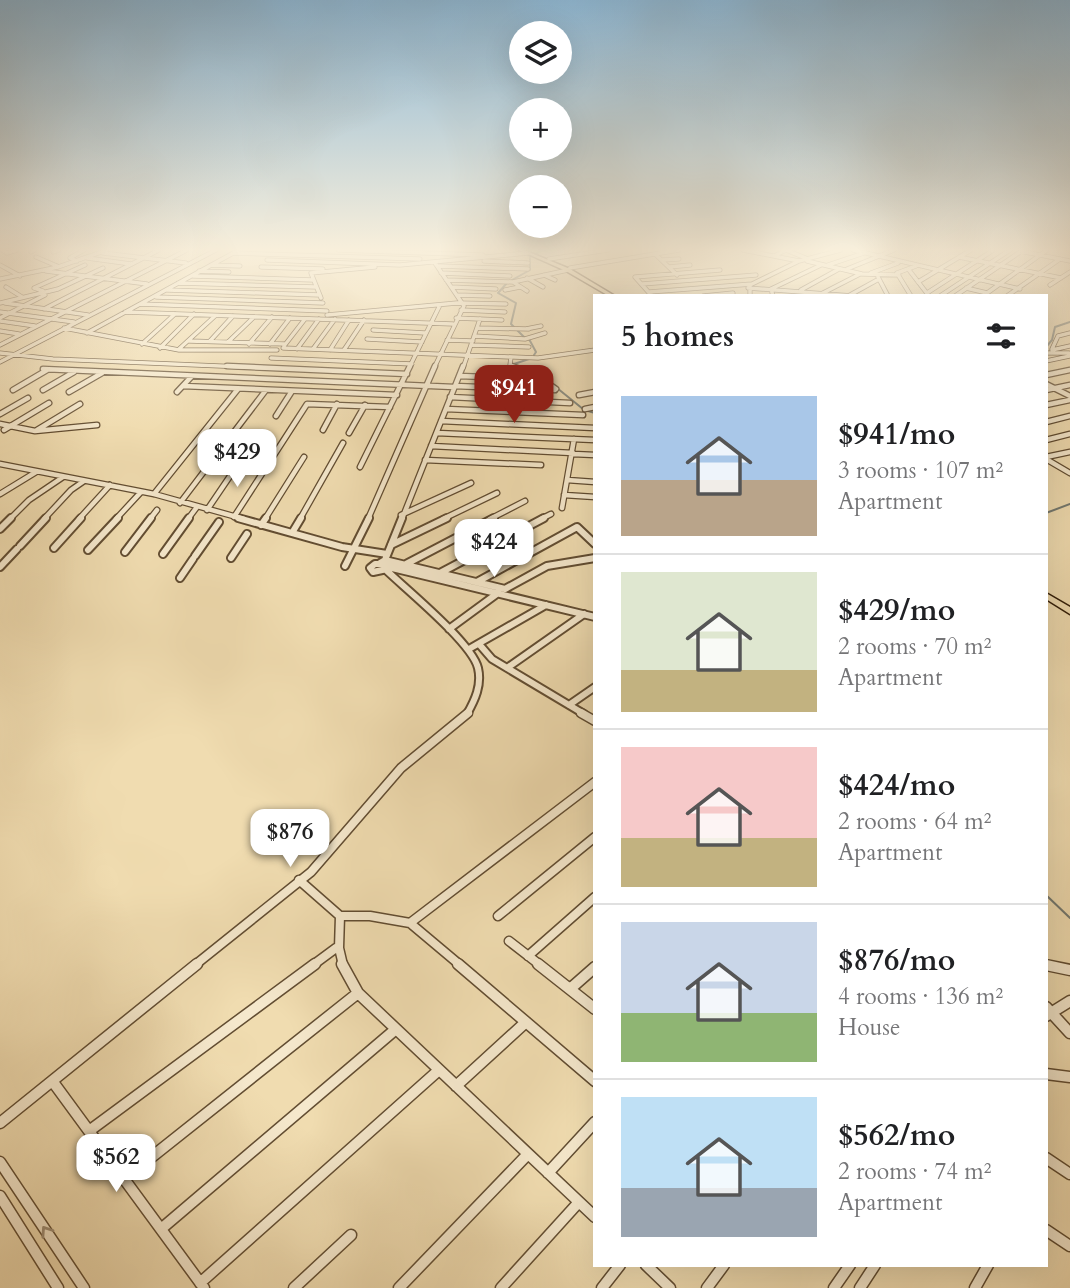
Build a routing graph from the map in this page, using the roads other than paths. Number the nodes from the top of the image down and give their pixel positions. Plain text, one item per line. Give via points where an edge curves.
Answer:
1 (14, 310) edge
2 (52, 310) edge
3 (70, 310) edge
4 (98, 310) edge
5 (129, 310) edge
6 (221, 310) edge
7 (265, 310) edge
8 (277, 310) edge
9 (325, 310) edge
10 (380, 310) edge
11 (391, 310) edge
12 (414, 310) edge
13 (437, 310) edge
14 (461, 310) edge
15 (463, 310) edge
16 (0, 312) edge
17 (66, 312) junction
18 (125, 312) junction
19 (505, 312) dead end
20 (8, 313) junction
21 (175, 314) junction
22 (194, 314) junction
23 (89, 315) junction
24 (215, 315) junction
25 (327, 315) junction
26 (233, 316) junction
27 (257, 317) junction
28 (272, 317) junction
29 (290, 318) junction
30 (456, 318) junction
31 (0, 319) edge
32 (52, 319) junction
33 (305, 319) junction
34 (319, 319) junction
35 (335, 319) junction
36 (480, 319) junction
37 (349, 320) junction
38 (365, 320) junction
39 (502, 320) dead end
40 (379, 321) junction
41 (385, 321) junction
42 (76, 322) junction
43 (408, 322) junction
44 (431, 323) junction
45 (453, 324) junction
46 (541, 326) dead end
47 (36, 327) junction
48 (64, 328) junction
49 (477, 328) junction
50 (373, 330) junction
51 (0, 331) edge
52 (425, 332) junction
53 (87, 333) junction
54 (545, 333) dead end
55 (1070, 333) edge
56 (21, 334) junction
57 (367, 339) junction
58 (447, 340) junction
59 (189, 341) junction
60 (210, 341) junction
61 (473, 341) junction
62 (228, 342) junction
63 (422, 342) junction
64 (1, 344) edge
65 (142, 344) junction
66 (249, 344) junction
67 (270, 344) junction
68 (283, 344) junction
69 (1070, 346) edge
70 (528, 347) dead end
71 (160, 348) junction
72 (297, 349) junction
73 (316, 349) junction
74 (179, 350) junction
75 (277, 350) junction
76 (330, 350) junction
77 (344, 350) junction
78 (593, 350) edge
79 (252, 351) junction
80 (359, 351) junction
81 (1050, 352) edge
82 (0, 353) edge
83 (416, 353) junction
84 (440, 354) junction
85 (1070, 354) edge
86 (13, 355) junction
87 (467, 355) junction
88 (510, 357) junction
89 (247, 358) dead end
90 (271, 358) junction
91 (310, 359) junction
92 (1048, 360) edge
93 (117, 361) junction
94 (0, 362) edge
95 (412, 363) junction
96 (201, 365) junction
97 (270, 368) junction
98 (303, 369) junction
99 (1070, 370) edge
100 (76, 371) junction
101 (105, 372) junction
102 (407, 374) junction
103 (1048, 375) edge
104 (192, 376) junction
105 (460, 376) junction
106 (273, 379) junction
107 (296, 379) junction
108 (532, 379) dead end
109 (401, 384) junction
110 (1070, 384) edge
111 (1048, 385) edge
112 (183, 386) junction
113 (426, 386) junction
114 (455, 387) junction
115 (1055, 388) junction
116 (238, 389) junction
117 (13, 390) dead end
118 (43, 390) dead end
119 (266, 390) junction
120 (1048, 390) edge
121 (292, 391) junction
122 (69, 392) dead end
123 (177, 392) dead end
124 (593, 392) edge
125 (397, 395) junction
126 (579, 395) dead end
127 (450, 397) junction
128 (28, 398) dead end
129 (1070, 398) edge
130 (50, 403) dead end
131 (570, 403) dead end
132 (80, 404) dead end
133 (337, 404) junction
134 (1048, 404) edge
135 (365, 405) junction
136 (390, 407) junction
137 (593, 407) edge
138 (446, 409) junction
139 (585, 409) dead end
140 (0, 414) edge
141 (583, 415) dead end
142 (276, 416) dead end
143 (1070, 416) edge
144 (441, 421) junction
145 (1048, 422) edge
146 (0, 424) edge
147 (97, 425) dead end
148 (10, 426) junction
149 (593, 428) edge
150 (4, 430) dead end
151 (323, 430) dead end
152 (35, 431) junction
153 (349, 433) dead end
154 (437, 433) junction
155 (1070, 434) edge
156 (574, 439) junction
157 (593, 440) edge
158 (1048, 440) edge
159 (343, 443) dead end
160 (431, 446) junction
161 (1070, 452) edge
162 (573, 453) junction
163 (245, 454) dead end
164 (593, 455) edge
165 (304, 457) dead end
166 (1048, 458) edge
167 (1048, 459) edge
168 (425, 460) junction
169 (0, 464) edge
170 (541, 465) dead end
171 (10, 466) junction
172 (360, 467) dead end
173 (36, 471) junction
174 (0, 473) edge
175 (1070, 473) edge
176 (64, 477) junction
177 (567, 480) junction
178 (84, 481) junction
179 (593, 482) edge
180 (471, 483) dead end
181 (110, 485) junction
182 (141, 492) junction
183 (497, 493) dead end
184 (0, 494) edge
185 (153, 494) junction
186 (564, 495) junction
187 (593, 496) edge
188 (525, 501) dead end
189 (180, 503) junction
190 (197, 508) junction
191 (562, 508) dead end
192 (157, 510) dead end
193 (207, 510) junction
194 (551, 514) dead end
195 (401, 515) junction
196 (234, 517) junction
197 (219, 522) dead end
198 (261, 525) junction
199 (0, 529) edge
200 (292, 533) junction
201 (247, 534) dead end
202 (593, 542) edge
203 (391, 545) junction
204 (54, 548) dead end
205 (355, 549) junction
206 (88, 550) dead end
207 (125, 552) dead end
208 (163, 554) dead end
209 (231, 558) dead end
210 (593, 558) edge
211 (384, 559) junction
212 (405, 564) junction
213 (345, 566) dead end
214 (0, 568) edge
215 (387, 569) junction
216 (378, 573) junction
217 (440, 573) junction
218 (180, 578) dead end
219 (395, 580) junction
220 (477, 582) junction
221 (498, 593) junction
222 (1048, 596) edge
223 (1048, 602) edge
224 (546, 605) junction
225 (1070, 611) edge
226 (584, 614) junction
227 (593, 616) edge
228 (1070, 617) edge
229 (449, 629) junction
230 (479, 643) junction
231 (469, 649) junction
232 (507, 668) junction
233 (593, 688) edge
234 (569, 705) junction
235 (593, 720) edge
236 (593, 784) edge
237 (593, 839) edge
238 (299, 880) junction
239 (593, 899) edge
240 (340, 916) junction
241 (498, 916) dead end
242 (410, 923) junction
243 (509, 941) dead end
244 (336, 948) junction
245 (528, 956) junction
246 (1048, 965) edge
247 (593, 969) edge
248 (1070, 970) edge
249 (570, 989) junction
250 (358, 993) junction
251 (1070, 1001) edge
252 (593, 1007) edge
253 (1048, 1012) edge
254 (526, 1022) junction
255 (396, 1029) junction
256 (1070, 1033) edge
257 (439, 1070) junction
258 (1048, 1073) edge
259 (1070, 1077) edge
260 (593, 1079) edge
261 (53, 1082) junction
262 (456, 1086) junction
263 (0, 1123) edge
264 (593, 1124) edge
265 (89, 1131) junction
266 (528, 1154) junction
267 (1048, 1161) edge
268 (0, 1162) edge
269 (548, 1173) junction
270 (1070, 1174) edge
271 (124, 1179) junction
272 (0, 1196) edge
273 (579, 1202) junction
274 (593, 1215) edge
275 (161, 1229) junction
276 (1048, 1231) edge
277 (351, 1235) dead end
278 (1070, 1246) edge
279 (618, 1267) edge
280 (648, 1267) edge
281 (723, 1267) edge
282 (849, 1267) edge
283 (875, 1267) edge
284 (987, 1267) edge
285 (202, 1285) edge
286 (58, 1288) edge
287 (84, 1288) edge
288 (295, 1288) edge
289 (399, 1288) edge
290 (501, 1288) edge
291 (602, 1288) edge
292 (670, 1288) edge
293 (707, 1288) edge
294 (834, 1288) edge
295 (860, 1288) edge
296 (975, 1288) edge

1 - 20 street
2 - 17 street
3 - 17 street
4 - 23 street
5 - 18 street
6 - 24 street
7 - 27 street
8 - 25 street
9 - 25 street
10 - 25 street
11 - 41 street
12 - 43 street
13 - 44 street
14 - 30 street
15 - 19 street
16 - 20 street
17 - 23 street
17 - 32 street
18 - 21 street
18 - 53 street
20 - 31 street
20 - 32 street
21 - 22 street
21 - 65 street
22 - 24 street
22 - 71 street
23 - 42 street
24 - 26 street
24 - 59 street
25 - 34 street
25 - 35 street
26 - 27 street
26 - 60 street
27 - 28 street
27 - 62 street
28 - 29 street
28 - 66 street
29 - 33 street
29 - 67 street
30 - 36 street
30 - 45 street
31 - 47 street
32 - 42 street
32 - 47 street
33 - 34 street
33 - 68 street
34 - 72 street
35 - 37 street
35 - 73 street
36 - 39 street
36 - 49 street
37 - 38 street
37 - 76 street
38 - 40 street
38 - 77 street
40 - 41 street
40 - 50 street
41 - 43 street
42 - 48 street
43 - 44 street
44 - 45 street
44 - 52 street
45 - 58 street
46 - 49 street
47 - 56 street
48 - 53 street
48 - 86 street
49 - 61 street
50 - 52 street
50 - 57 street
51 - 56 street
52 - 63 street
53 - 65 street
54 - 61 street
55 - 81 street via 1058,335
56 - 64 street
57 - 63 street
57 - 80 street
58 - 61 street
58 - 84 street
59 - 60 street
59 - 74 street
60 - 62 street
61 - 70 street
61 - 87 street
62 - 66 street
63 - 83 street
65 - 71 street
66 - 67 street
67 - 68 street
68 - 72 street via 283,348
68 - 75 street
69 - 81 street
71 - 74 street
72 - 73 street
73 - 76 street
73 - 91 street
74 - 79 street
75 - 79 street
75 - 90 street
76 - 77 street
77 - 80 street
78 - 88 street via 547,358
79 - 89 street
80 - 83 street
81 - 85 street
82 - 86 street
83 - 84 street
83 - 95 street
84 - 87 street
84 - 113 street
85 - 92 street
86 - 93 street
86 - 94 street
87 - 88 street
87 - 105 street
88 - 114 street via 510,365 534,374 556,390
90 - 91 street
90 - 97 street
91 - 95 street
91 - 98 street
93 - 96 street
93 - 101 street
95 - 102 street
96 - 97 street
96 - 104 street
97 - 98 street
97 - 106 street
98 - 102 street
98 - 107 street
99 - 103 street
100 - 101 street
100 - 117 street via 46,369
100 - 118 street
101 - 104 street
101 - 122 street
102 - 109 street
104 - 106 street
104 - 112 street
105 - 108 street
105 - 114 street
106 - 107 street
107 - 109 street
109 - 113 street
109 - 125 street
110 - 115 street
111 - 115 street
112 - 116 street
112 - 123 street
113 - 114 street
113 - 205 street
114 - 127 street
115 - 120 street
115 - 129 street
116 - 119 street
116 - 185 street
119 - 121 street
119 - 189 street
121 - 125 street
121 - 142 street
124 - 126 street
125 - 136 street
127 - 131 street
127 - 138 street
128 - 140 street
129 - 134 street
130 - 148 street
132 - 152 street
133 - 135 street
133 - 151 street
133 - 196 street via 307,404
135 - 136 street
135 - 153 street
136 - 172 street
137 - 139 street
138 - 141 street
138 - 144 street
143 - 145 street
144 - 149 street
144 - 154 street
146 - 148 street
147 - 152 street
148 - 150 street
148 - 152 street
154 - 156 street
154 - 160 street
155 - 158 street
156 - 157 street
156 - 162 street
159 - 200 street
160 - 162 street
160 - 168 street
161 - 166 street
162 - 164 street
162 - 177 street
163 - 193 street
165 - 198 street
167 - 175 street
168 - 170 street
168 - 195 street
169 - 171 street
171 - 173 street
171 - 174 street
173 - 176 street
173 - 184 street
176 - 178 street
176 - 199 street via 29,500
177 - 179 street
177 - 186 street
178 - 181 street
178 - 214 street
180 - 195 street
181 - 182 street
181 - 204 street
182 - 185 street
182 - 206 street
183 - 203 street
185 - 189 street
186 - 187 street
186 - 191 street
188 - 212 street
189 - 190 street
190 - 193 street
190 - 208 street
192 - 207 street
193 - 196 street
194 - 217 street
195 - 203 street
196 - 198 street
197 - 218 street
198 - 200 street
200 - 205 street
201 - 209 street
202 - 220 street via 577,527
203 - 211 street
205 - 211 street
205 - 213 street
210 - 220 street via 536,568 505,589
211 - 212 street
211 - 215 street
211 - 216 street via 370,568
212 - 217 street
215 - 216 street
215 - 219 street
215 - 221 street
216 - 219 street
217 - 220 street
219 - 229 street
221 - 224 street
221 - 229 street
222 - 225 highway
223 - 228 highway
224 - 226 street
224 - 230 street
226 - 227 street
226 - 232 street
229 - 231 street
230 - 231 street
230 - 232 street
231 - 238 street via 478,668 478,695 466,717 401,768
232 - 234 street
233 - 234 street
234 - 235 street
236 - 242 street
237 - 241 street
238 - 240 street
238 - 261 street
239 - 245 street
240 - 242 street
240 - 244 street
242 - 254 street
243 - 245 street
244 - 250 street
244 - 265 street
245 - 249 street
246 - 248 street
247 - 249 street
249 - 252 street
250 - 255 street
250 - 271 street
251 - 253 street
253 - 256 street
254 - 260 street
254 - 262 street
255 - 257 street
255 - 275 street
257 - 262 street
257 - 285 street
258 - 259 street
261 - 263 street
261 - 265 street
262 - 266 street
264 - 269 street
265 - 271 street
266 - 269 street
266 - 289 street
267 - 270 street
287 -> 268 street
269 - 273 street
271 - 275 street
272 - 286 street
273 - 274 street
273 - 290 street
275 - 285 street
276 - 278 street
277 - 288 street
279 - 291 street
280 - 292 street
281 - 293 street
282 - 294 street
283 - 295 street
284 - 296 street

